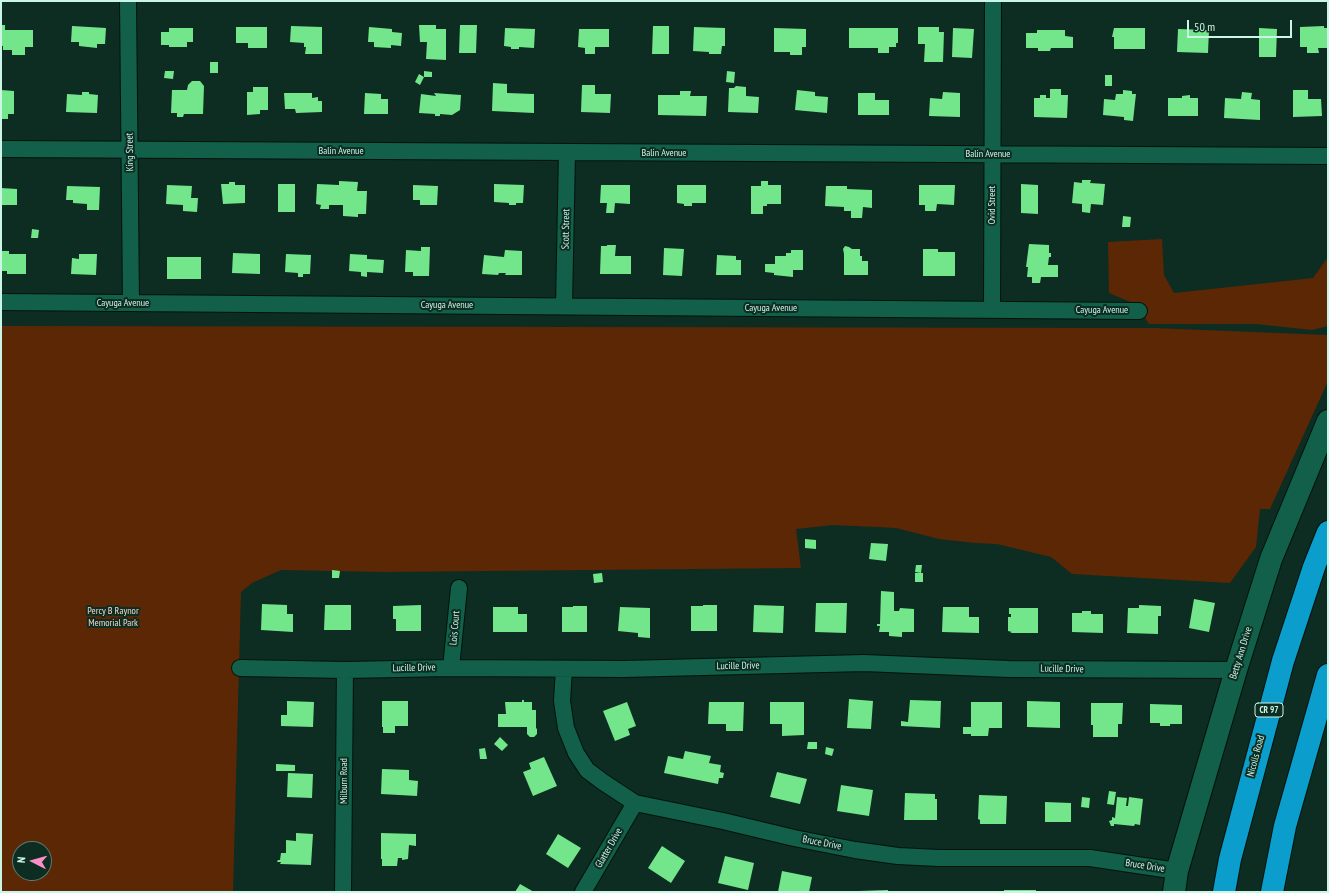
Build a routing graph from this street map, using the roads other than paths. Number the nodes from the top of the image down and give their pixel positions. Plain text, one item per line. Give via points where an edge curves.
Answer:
1 (128, 1) edge
2 (993, 1) edge
3 (1, 149) edge
4 (130, 150) junction
5 (567, 152) junction
6 (992, 154) junction
7 (1328, 156) edge
8 (1, 302) edge
9 (131, 303) junction
10 (564, 306) junction
11 (992, 310) junction
12 (1139, 310) dead end
13 (1328, 420) edge
14 (1328, 532) edge
15 (459, 588) dead end
16 (240, 668) dead end
17 (451, 668) junction
18 (345, 670) junction
19 (564, 670) junction
20 (1236, 670) junction
21 (1328, 675) edge
22 (635, 804) junction
23 (1175, 882) edge
24 (343, 892) edge
25 (583, 892) edge
26 (1224, 892) edge
27 (1272, 892) edge

1 - 4 street, King Street
2 - 6 street, Ovid Street
3 - 4 street, Balin Avenue
4 - 5 street, Balin Avenue
4 - 9 street, King Street
5 - 6 street, Balin Avenue
5 - 10 street, Scott Street
6 - 7 street, Balin Avenue
6 - 11 street, Ovid Street
8 - 9 street, Cayuga Avenue
9 - 10 street, Cayuga Avenue
10 - 11 street, Cayuga Avenue
11 - 12 street, Cayuga Avenue
13 - 20 street, Betty Ann Drive via 1271,559
14 - 26 highway, Nicolls Road / CR 97 via 1283,661 1232,851
15 - 17 street, Lois Court
16 - 18 street, Lucille Drive
17 - 18 street, Lucille Drive
17 - 19 street, Lucille Drive
18 - 24 street, Milburn Road
19 - 20 street, Lucille Drive via 864,663 1008,669
19 - 22 street, Bruce Drive via 564,715 566,728 576,753 587,770
20 - 23 street, Betty Ann Drive
21 - 27 highway via 1285,826
22 - 23 street, Bruce Drive via 855,850 938,858 1090,858
22 - 25 street, Glatter Drive

